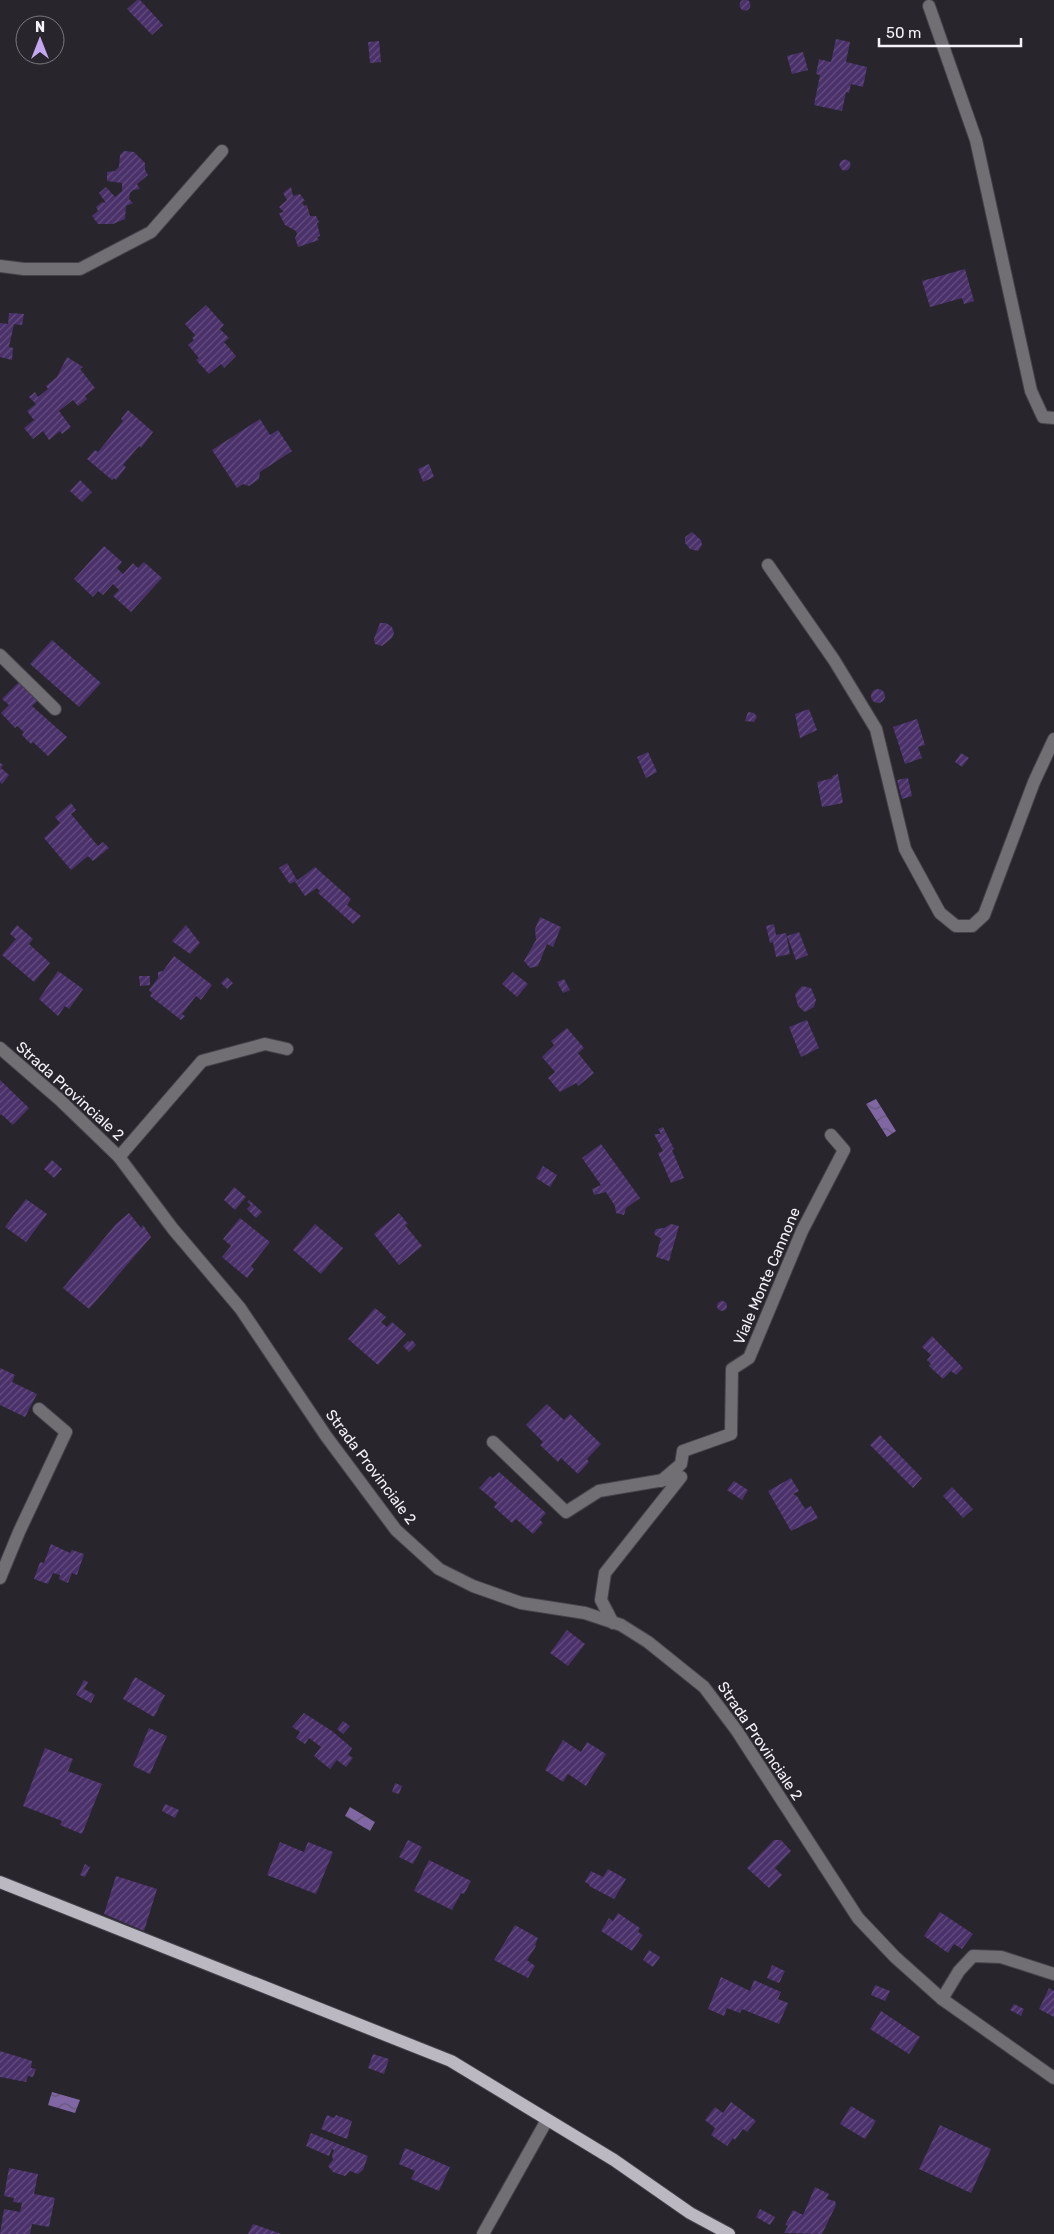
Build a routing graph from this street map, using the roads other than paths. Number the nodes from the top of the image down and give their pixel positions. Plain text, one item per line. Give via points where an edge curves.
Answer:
1 (929, 6) dead end
2 (222, 150) dead end
3 (0, 266) edge
4 (1054, 418) edge
5 (768, 565) dead end
6 (0, 655) edge
7 (55, 709) dead end
8 (1054, 739) edge
9 (0, 1048) edge
10 (287, 1049) dead end
11 (831, 1135) dead end
12 (119, 1157) junction
13 (39, 1409) dead end
14 (493, 1442) dead end
15 (662, 1481) junction
16 (0, 1578) edge
17 (612, 1622) junction
18 (0, 1882) edge
19 (1054, 1974) edge
20 (942, 1999) junction
21 (1054, 2078) edge
22 (547, 2120) junction
23 (482, 2234) edge
24 (729, 2234) edge

1 - 4 street via 976,140 1031,391 1043,417
2 - 3 street via 151,232 80,269
5 - 8 street via 834,660 876,729 905,849 940,913 956,926 972,926 984,915 1034,782
6 - 7 street
9 - 12 street, Strada Provinciale 2
10 - 12 street via 265,1044 202,1061
11 - 15 street, Viale Monte Cannone via 844,1150 802,1231 749,1358 732,1369 731,1434 683,1451 681,1464
12 - 17 street, Strada Provinciale 2 via 173,1229 240,1308 326,1436 396,1530 439,1570 473,1586 521,1603 585,1613
13 - 16 street via 66,1432
14 - 15 street via 566,1512 599,1491
15 - 17 street via 681,1477 605,1573 602,1600
17 - 20 street, Strada Provinciale 2 via 648,1642 704,1687 737,1731 858,1918
18 - 22 main road via 451,2061
19 - 20 street via 1001,1957 973,1956 959,1971
20 - 21 street, Strada Provinciale 2
22 - 23 street
22 - 24 main road via 614,2160 690,2213

